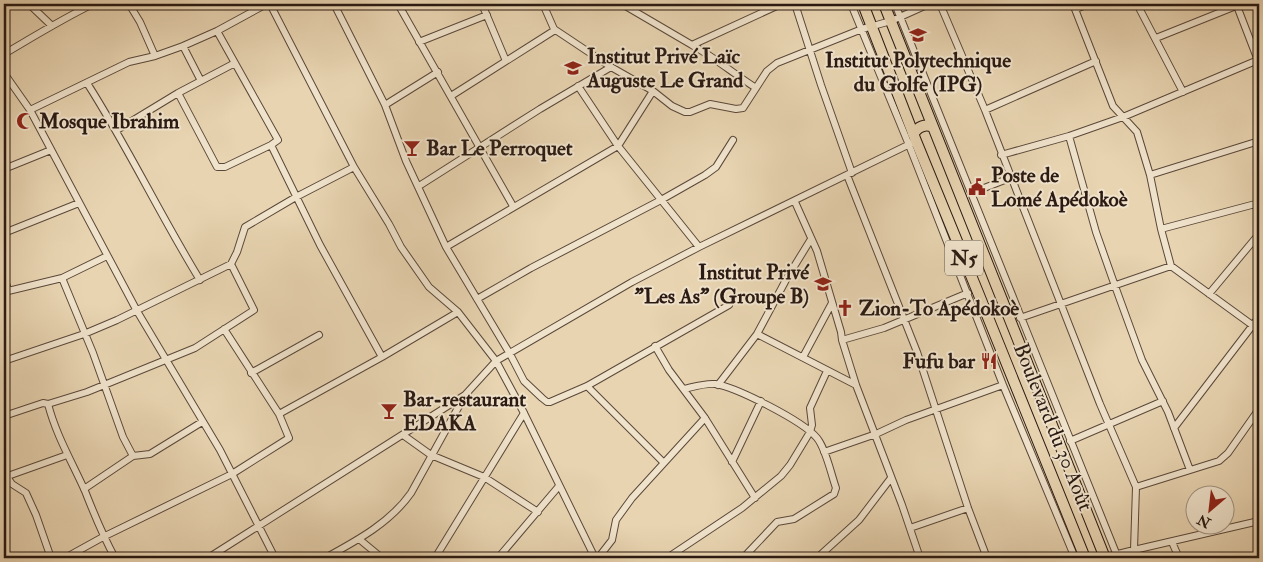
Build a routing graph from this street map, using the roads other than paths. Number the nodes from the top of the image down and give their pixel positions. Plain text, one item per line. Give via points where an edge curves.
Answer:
1 (29, 4) edge
2 (93, 4) edge
3 (129, 4) edge
4 (262, 4) edge
5 (270, 4) edge
6 (334, 4) edge
7 (398, 4) edge
8 (482, 4) edge
9 (542, 4) edge
10 (636, 4) edge
11 (781, 4) edge
12 (795, 4) edge
13 (851, 4) edge
14 (863, 4) edge
15 (884, 4) edge
16 (895, 4) edge
17 (929, 4) edge
18 (940, 4) edge
19 (1088, 4) edge
20 (1138, 4) edge
21 (1239, 5) edge
22 (624, 6) edge
23 (1074, 6) edge
24 (487, 15) junction
25 (896, 19) junction
26 (51, 25) junction
27 (872, 26) junction
28 (555, 30) junction
29 (862, 30) junction
30 (217, 31) junction
31 (1156, 38) junction
32 (420, 42) junction
33 (692, 45) junction
34 (183, 46) junction
35 (810, 50) junction
36 (4, 54) edge
37 (155, 56) junction
38 (506, 61) junction
39 (1096, 61) junction
40 (1259, 61) edge
41 (235, 63) junction
42 (611, 67) junction
43 (438, 72) junction
44 (4, 73) edge
45 (201, 80) junction
46 (87, 83) junction
47 (578, 86) junction
48 (756, 88) junction
49 (653, 91) junction
50 (1183, 92) junction
51 (178, 93) junction
52 (451, 96) junction
53 (385, 105) junction
54 (30, 110) junction
55 (985, 110) junction
56 (1123, 117) junction
57 (117, 130) junction
58 (935, 132) junction
59 (1069, 136) junction
60 (732, 140) dead end
61 (1259, 141) edge
62 (914, 142) junction
63 (271, 145) junction
64 (618, 146) junction
65 (480, 147) junction
66 (51, 150) junction
67 (1002, 155) junction
68 (354, 167) junction
69 (4, 169) edge
70 (850, 174) junction
71 (1150, 175) junction
72 (1010, 178) junction
73 (418, 186) junction
74 (971, 193) junction
75 (296, 197) junction
76 (661, 200) junction
77 (794, 202) junction
78 (79, 203) junction
79 (1258, 203) edge
80 (513, 206) junction
81 (1259, 219) edge
82 (1161, 230) junction
83 (4, 233) edge
84 (1259, 234) edge
85 (811, 239) junction
86 (446, 247) junction
87 (699, 248) junction
88 (107, 256) junction
89 (231, 264) junction
90 (1171, 266) junction
91 (4, 276) edge
92 (62, 278) junction
93 (200, 280) junction
94 (1115, 286) junction
95 (6, 291) edge
96 (968, 293) junction
97 (1209, 294) junction
98 (477, 299) junction
99 (832, 303) junction
100 (729, 305) dead end
101 (1061, 305) junction
102 (137, 311) junction
103 (458, 312) junction
104 (1259, 317) edge
105 (1020, 318) junction
106 (905, 320) junction
107 (1253, 325) junction
108 (224, 329) junction
109 (1259, 330) edge
110 (84, 334) junction
111 (758, 334) junction
112 (320, 335) dead end
113 (842, 340) junction
114 (655, 346) junction
115 (510, 354) junction
116 (803, 357) junction
117 (382, 358) junction
118 (166, 360) junction
119 (496, 361) junction
120 (4, 362) edge
121 (827, 371) junction
122 (251, 373) junction
123 (103, 385) junction
124 (718, 385) junction
125 (856, 385) junction
126 (1003, 385) junction
127 (587, 386) junction
128 (684, 389) junction
129 (465, 395) junction
130 (761, 401) junction
131 (1163, 401) junction
132 (48, 404) junction
133 (1259, 409) edge
134 (936, 410) junction
135 (524, 413) junction
136 (279, 414) junction
137 (4, 416) edge
138 (705, 418) junction
139 (202, 422) junction
140 (1109, 425) junction
141 (1174, 428) junction
142 (810, 432) junction
143 (876, 434) junction
144 (403, 435) junction
145 (1070, 441) junction
146 (824, 452) junction
147 (67, 455) junction
148 (431, 455) junction
149 (133, 456) junction
150 (664, 462) junction
151 (732, 462) junction
152 (1190, 470) junction
153 (232, 474) junction
154 (5, 477) edge
155 (484, 477) junction
156 (891, 478) junction
157 (559, 486) junction
158 (1136, 486) junction
159 (84, 489) junction
160 (755, 498) junction
161 (968, 508) junction
162 (538, 512) junction
163 (1259, 521) edge
164 (258, 528) junction
165 (910, 528) junction
166 (103, 537) junction
167 (359, 539) junction
168 (1172, 542) junction
169 (1134, 550) junction
170 (1117, 556) edge
171 (917, 557) edge
172 (51, 558) edge
173 (65, 558) edge
174 (115, 558) edge
175 (208, 558) edge
176 (275, 558) edge
177 (325, 558) edge
178 (382, 558) edge
179 (435, 558) edge
180 (498, 558) edge
181 (597, 558) edge
182 (667, 558) edge
183 (744, 558) edge
184 (817, 558) edge
185 (987, 558) edge
186 (1074, 558) edge
187 (1085, 558) edge
188 (1104, 558) edge
189 (1179, 558) edge

1 - 26 street
2 - 26 street
3 - 37 street
4 - 30 street
5 - 68 street
6 - 53 street
7 - 32 street
8 - 24 street
9 - 28 street
10 - 22 street
11 - 33 street
12 - 35 street
13 - 29 street
14 - 27 highway, Boulevard du 30 Août / N5
15 - 25 highway, Boulevard du 30 Août / N5
16 - 25 street
17 - 25 street
18 - 55 street
19 - 23 street
20 - 31 street
21 - 31 street
21 - 40 street
22 - 33 street
23 - 39 street
24 - 32 street
24 - 38 street
25 - 27 street
25 - 58 highway, Boulevard du 30 Août / N5
25 - 74 street
26 - 36 street
27 - 29 street
27 - 62 highway, Boulevard du 30 Août / N5
28 - 38 street
28 - 42 street
29 - 35 street
29 - 62 street
30 - 34 street
30 - 41 street
31 - 50 street
32 - 43 street
33 - 48 street
34 - 37 street
34 - 45 street
35 - 48 street via 772,66
35 - 70 street
37 - 46 street via 129,62
38 - 52 street
39 - 55 street
39 - 56 street via 1113,106
40 - 50 street
41 - 45 street
41 - 63 street via 278,140
42 - 47 street
42 - 49 street
43 - 52 street
43 - 53 street
44 - 54 street
45 - 51 street
46 - 54 street
46 - 57 street
47 - 64 street
47 - 65 street
48 - 49 street via 743,108 710,104 690,112 672,106
49 - 64 street
50 - 56 street
51 - 57 street
51 - 63 street via 217,167 224,167
52 - 65 street
53 - 73 street
54 - 66 street
55 - 67 street
56 - 59 street
56 - 71 street via 1137,132
57 - 93 street
58 - 62 highway via 927,125 923,126
58 - 62 highway via 931,145 922,149
58 - 188 highway, Boulevard du 30 Août / N5
59 - 67 street
59 - 94 street
60 - 76 street via 716,167
61 - 71 street
62 - 70 street
62 - 96 street
62 - 187 highway, Boulevard du 30 Août / N5
63 - 75 street
64 - 76 street
64 - 80 street
65 - 73 street
65 - 80 street
66 - 69 street
66 - 78 street
67 - 72 street
68 - 75 street
68 - 103 street via 414,267 429,287
70 - 77 street
70 - 106 street
71 - 82 street
72 - 74 street
72 - 101 street
73 - 86 street
74 - 105 street
75 - 89 street via 245,227
75 - 117 street
76 - 87 street
76 - 98 street
77 - 85 street
77 - 87 street
78 - 83 street
78 - 88 street
79 - 81 street
79 - 82 street
80 - 86 street
82 - 90 street
84 - 97 street
85 - 99 street
85 - 111 street
86 - 98 street
87 - 115 street via 632,282
88 - 92 street
88 - 102 street
89 - 93 street
89 - 108 street via 254,310
90 - 94 street
90 - 97 street
91 - 95 street
92 - 95 street
92 - 110 street
93 - 102 street
94 - 101 street
94 - 131 street via 1142,360
96 - 106 street
96 - 126 street
97 - 107 street
98 - 115 street
99 - 113 street
99 - 116 street
100 - 114 street
101 - 105 street
101 - 140 street
102 - 110 street
102 - 118 street
103 - 117 street
103 - 119 street
104 - 107 street
105 - 145 street
106 - 113 street
106 - 134 street
107 - 109 street
107 - 141 street
108 - 118 street via 194,348
108 - 122 street
110 - 120 street
110 - 123 street
111 - 116 street
111 - 124 street
112 - 122 street
113 - 125 street
114 - 127 street
114 - 128 street
115 - 119 street
115 - 127 street via 524,381 547,402
116 - 121 street
117 - 136 street
118 - 123 street
118 - 139 street
119 - 129 street
119 - 135 street
121 - 125 street
121 - 142 street via 810,408
122 - 136 street
123 - 132 street
123 - 149 street
124 - 128 street
124 - 130 street
125 - 143 street
126 - 134 street
126 - 186 street
127 - 150 street
128 - 138 street
129 - 144 street
129 - 148 street
130 - 142 street
130 - 151 street
131 - 140 street
131 - 141 street
132 - 137 street
132 - 147 street
133 - 152 street via 1222,459
134 - 143 street
134 - 161 street
135 - 155 street
135 - 157 street
136 - 153 street via 289,438
138 - 150 street
138 - 151 street
139 - 149 street via 150,454
139 - 153 street
140 - 145 street
140 - 158 street
141 - 152 street
142 - 146 street
142 - 160 street via 785,472
143 - 146 street
143 - 156 street
144 - 148 street
144 - 164 street
145 - 170 street
146 - 183 street via 836,488 834,494 794,519 777,522
147 - 154 street
147 - 159 street
148 - 155 street
148 - 167 street via 402,504
149 - 159 street
150 - 181 street via 616,520 612,538
151 - 160 street
152 - 158 street
153 - 164 street
153 - 166 street
154 - 172 street via 26,493
155 - 162 street
155 - 179 street
156 - 165 street
156 - 184 street via 860,518
157 - 162 street
157 - 181 street
158 - 169 street
159 - 166 street
160 - 182 street
161 - 165 street
161 - 185 street
162 - 180 street
163 - 168 street
164 - 175 street
164 - 176 street
165 - 171 street
166 - 173 street
166 - 174 street
167 - 177 street
167 - 178 street
168 - 169 street
168 - 189 street
169 - 170 street
170 - 188 street

